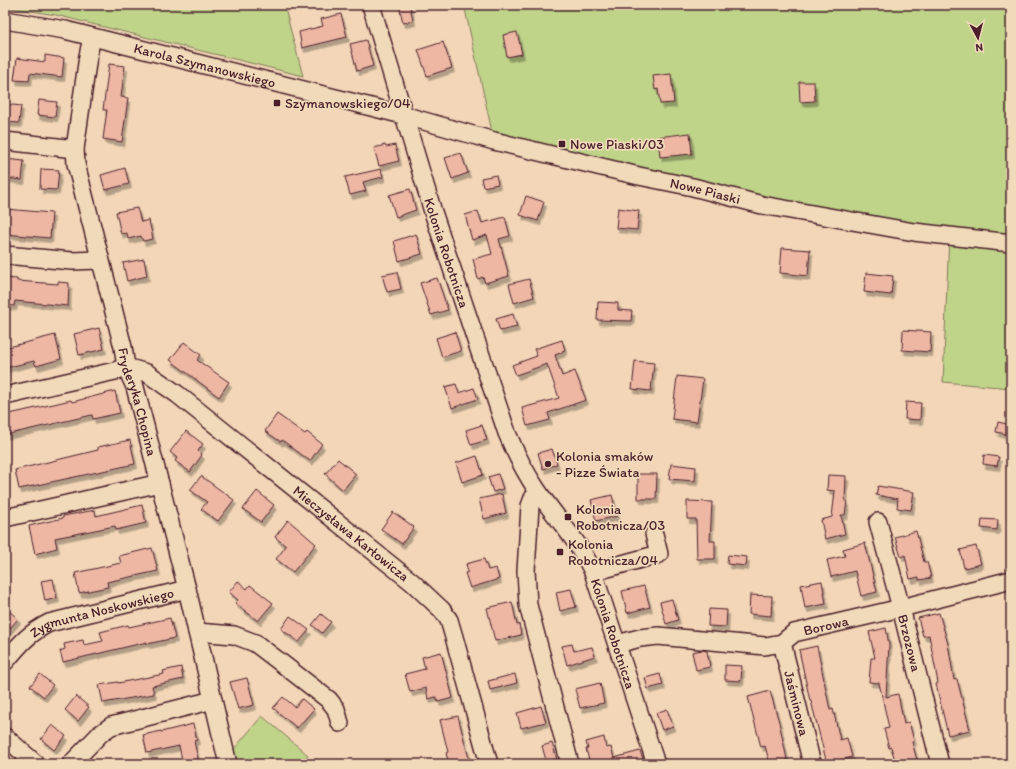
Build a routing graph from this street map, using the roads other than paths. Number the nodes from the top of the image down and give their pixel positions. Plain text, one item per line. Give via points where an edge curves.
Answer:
1 (371, 5) edge
2 (5, 20) edge
3 (92, 37) junction
4 (404, 115) junction
5 (5, 141) edge
6 (75, 149) junction
7 (1011, 244) edge
8 (5, 255) edge
9 (100, 260) junction
10 (126, 367) junction
11 (5, 396) edge
12 (160, 483) junction
13 (539, 493) junction
14 (5, 518) edge
15 (878, 522) dead end
16 (654, 534) dead end
17 (593, 572) junction
18 (1011, 580) edge
19 (186, 589) junction
20 (902, 608) junction
21 (197, 632) junction
22 (782, 643) junction
23 (617, 644) junction
24 (5, 662) edge
25 (213, 700) junction
26 (340, 723) dead end
27 (5, 737) edge
28 (36, 764) edge
29 (71, 764) edge
30 (228, 764) edge
31 (489, 764) edge
32 (570, 764) edge
33 (656, 764) edge
34 (812, 764) edge
35 (940, 764) edge

1 - 4 street, Kolonia Robotnicza
2 - 3 street, Karola Szymanowskiego
3 - 4 street, Karola Szymanowskiego
3 - 6 street, Fryderyka Chopina
4 - 7 street, Nowe Piaski via 494,141 762,205 914,232
4 - 13 street, Kolonia Robotnicza via 507,433 519,460
5 - 6 street
6 - 9 street, Fryderyka Chopina via 76,164
8 - 9 street via 72,261
9 - 10 street, Fryderyka Chopina
10 - 11 street
10 - 12 street, Fryderyka Chopina via 135,387
10 - 31 street, Mieczysława Karłowicza via 147,372 177,394 412,582 442,610 449,620
12 - 14 street
12 - 19 street, Fryderyka Chopina
13 - 17 street, Kolonia Robotnicza via 576,542
13 - 32 street via 533,498 530,506 526,571 528,604
15 - 20 street, Brzozowa
16 - 17 street via 659,554
17 - 23 street, Kolonia Robotnicza
18 - 20 street, Borowa
19 - 21 street, Fryderyka Chopina
19 - 24 street, Zygmunta Noskowskiego via 49,623 25,638
20 - 22 street, Borowa via 794,633
20 - 35 street, Brzozowa
21 - 25 street, Fryderyka Chopina
21 - 26 street via 234,635 255,643 329,700 336,709
22 - 23 street, Borowa via 765,646 658,636
22 - 34 street, Jaśminowa
23 - 33 street, Kolonia Robotnicza
25 - 29 street via 111,726
25 - 30 street, Fryderyka Chopina
27 - 28 street

